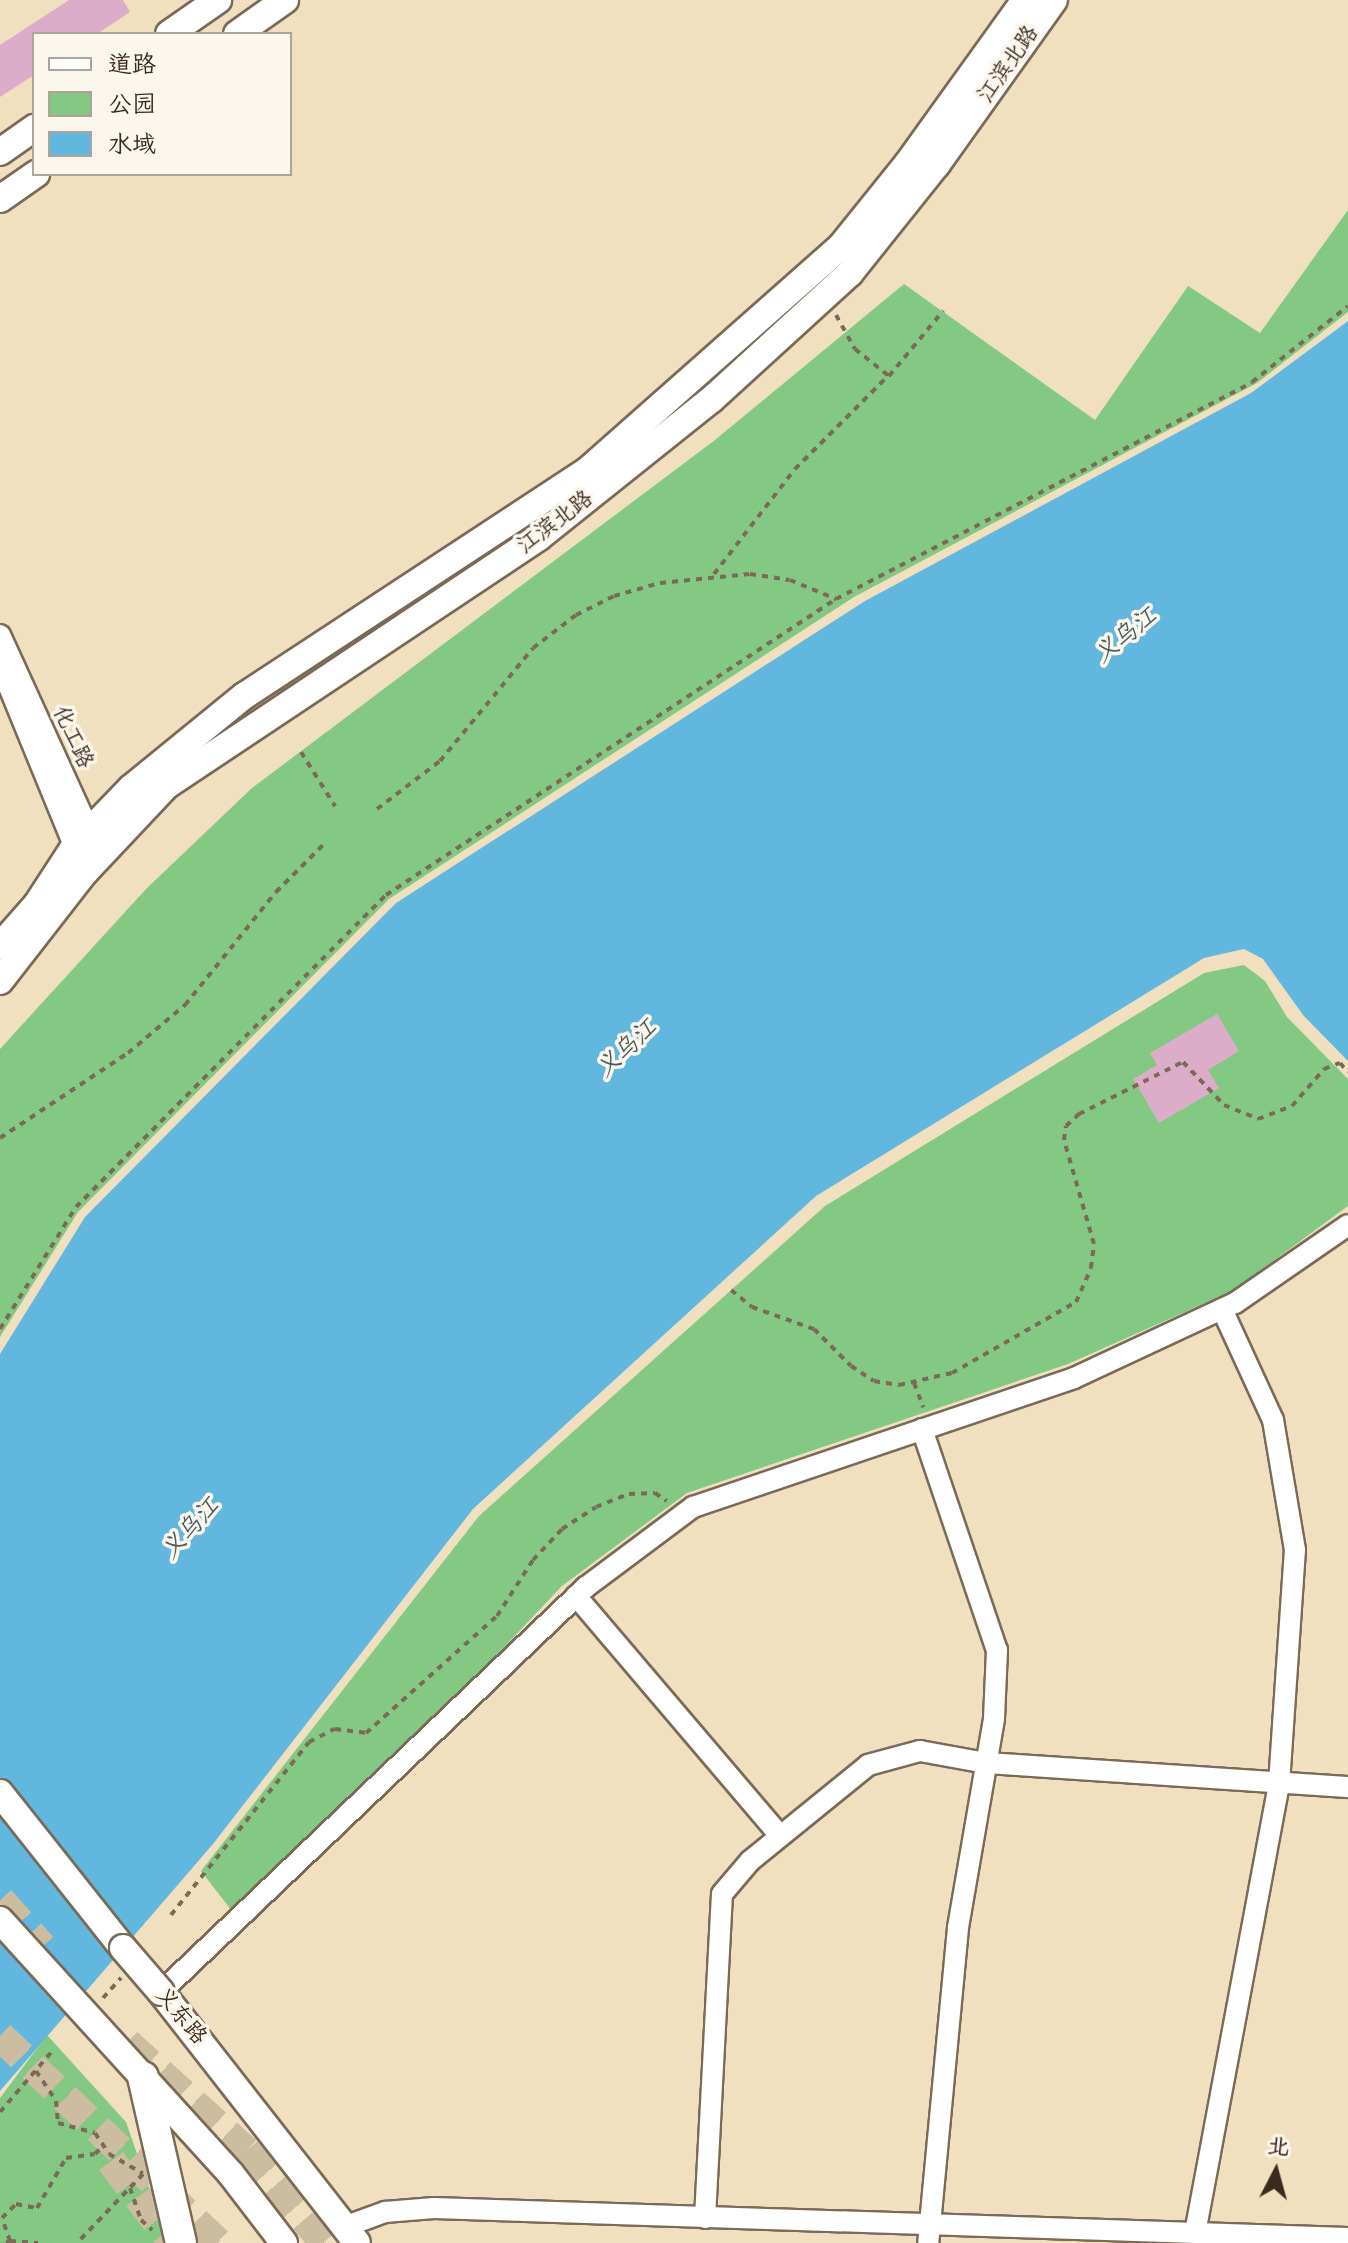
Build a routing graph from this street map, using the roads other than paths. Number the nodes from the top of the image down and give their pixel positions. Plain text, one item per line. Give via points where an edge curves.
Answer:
1 (218, 0) edge
2 (285, 0) edge
3 (1025, 0) edge
4 (1054, 0) edge
5 (172, 32) edge
6 (240, 32) edge
7 (32, 129) edge
8 (0, 152) edge
9 (33, 176) edge
10 (0, 199) edge
11 (0, 635) edge
12 (0, 665) edge
13 (82, 839) junction
14 (93, 866) junction
15 (0, 946) edge
16 (0, 981) edge
17 (1348, 1225) edge
18 (1222, 1309) junction
19 (922, 1429) junction
20 (576, 1596) junction
21 (986, 1763) junction
22 (1279, 1784) junction
23 (1348, 1787) edge
24 (0, 1793) edge
25 (780, 1836) junction
26 (0, 1920) edge
27 (161, 1992) junction
28 (143, 2077) junction
29 (705, 2218) junction
30 (1195, 2233) junction
31 (927, 2234) edge
32 (350, 2235) edge
33 (172, 2238) edge
34 (1348, 2238) edge
35 (1312, 2240) edge
36 (284, 2243) edge

1 - 5 main road
2 - 6 main road
3 - 13 main road, 江滨北路 via 842,245 730,347 588,470 244,696 131,788
4 - 14 main road, 江滨北路 via 937,164 850,273 712,399 539,537 166,786
7 - 8 main road
9 - 10 main road
11 - 13 street, 化工路
12 - 13 street, 化工路
13 - 14 street, 化工路
13 - 15 main road, 江滨北路
14 - 16 main road, 江滨北路
17 - 18 street
18 - 19 street via 1074,1378
18 - 22 street via 1273,1420 1295,1550
19 - 20 street via 693,1507
19 - 21 street via 997,1650
20 - 25 street
20 - 27 street
21 - 22 street
21 - 25 street via 920,1751 868,1765
21 - 31 street via 958,1928
22 - 23 street
22 - 30 street
24 - 27 main road, 义东路, bridge
25 - 29 street via 722,1894
26 - 28 main road
27 - 32 main road, 义东路
28 - 33 highway
28 - 36 main road via 231,2174
29 - 31 street
29 - 32 street via 434,2208 385,2212
30 - 31 street
30 - 35 street
34 - 35 street

